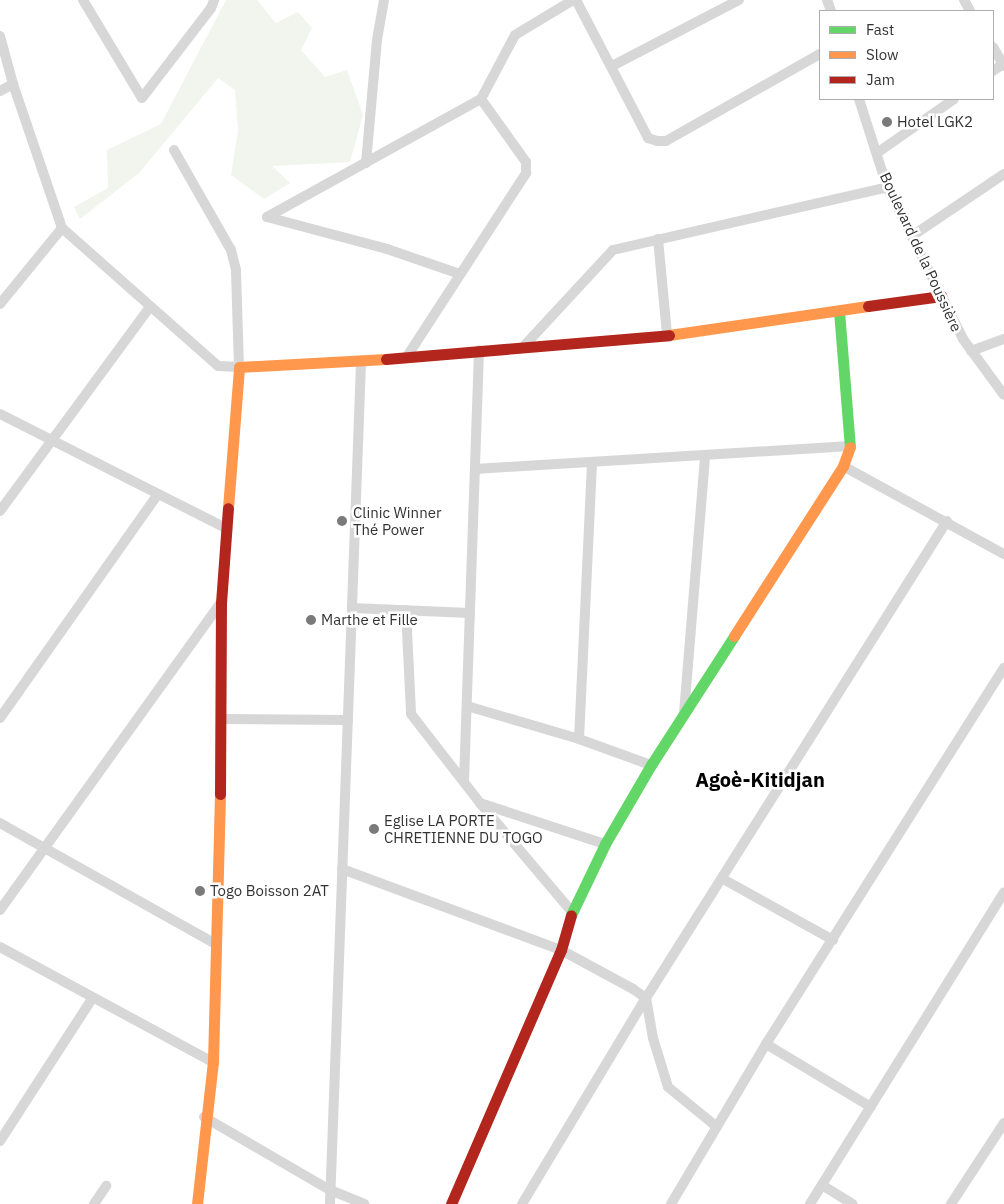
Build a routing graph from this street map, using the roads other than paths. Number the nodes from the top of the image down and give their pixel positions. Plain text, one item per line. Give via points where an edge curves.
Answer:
1 (83, 0) edge
2 (214, 0) edge
3 (384, 0) edge
4 (573, 0) edge
5 (576, 0) edge
6 (739, 0) edge
7 (0, 36) edge
8 (994, 49) edge
9 (819, 55) edge
10 (1003, 65) edge
11 (612, 66) junction
12 (13, 84) junction
13 (0, 91) edge
14 (481, 99) junction
15 (859, 100) edge
16 (953, 100) edge
17 (174, 150) dead end
18 (877, 153) junction
19 (366, 163) junction
20 (1004, 174) edge
21 (888, 187) junction
22 (62, 228) junction
23 (912, 236) junction
24 (658, 239) junction
25 (460, 274) junction
26 (941, 296) junction
27 (0, 304) edge
28 (150, 307) junction
29 (839, 311) junction
30 (667, 335) junction
31 (1004, 339) edge
32 (524, 346) junction
33 (479, 350) junction
34 (971, 351) junction
35 (406, 358) junction
36 (361, 361) junction
37 (239, 367) junction
38 (1004, 395) edge
39 (0, 414) edge
40 (50, 440) junction
41 (850, 446) junction
42 (705, 457) junction
43 (592, 463) junction
44 (842, 466) junction
45 (475, 469) junction
46 (158, 494) junction
47 (0, 512) edge
48 (947, 521) junction
49 (228, 529) junction
50 (1004, 554) edge
51 (221, 603) junction
52 (352, 608) junction
53 (406, 610) junction
54 (470, 613) junction
55 (1004, 668) edge
56 (467, 706) junction
57 (683, 716) junction
58 (0, 718) edge
59 (222, 719) junction
60 (348, 720) junction
61 (579, 739) junction
62 (651, 765) junction
63 (464, 781) junction
64 (480, 803) junction
65 (0, 823) edge
66 (605, 844) junction
67 (45, 848) junction
68 (342, 869) junction
69 (723, 879) junction
70 (1004, 892) edge
71 (0, 910) edge
72 (572, 912) junction
73 (833, 940) junction
74 (214, 943) junction
75 (0, 947) edge
76 (561, 950) junction
77 (93, 997) junction
78 (646, 998) junction
79 (766, 1044) junction
80 (213, 1062) junction
81 (870, 1106) junction
82 (204, 1118) junction
83 (1004, 1122) edge
84 (717, 1127) junction
85 (0, 1141) edge
86 (822, 1185) junction
87 (106, 1186) dead end
88 (330, 1190) junction
89 (94, 1204) edge
90 (197, 1204) edge
91 (330, 1204) edge
92 (364, 1204) edge
93 (451, 1204) edge
94 (522, 1204) edge
95 (671, 1204) edge
96 (810, 1204) edge
97 (852, 1204) edge
98 (951, 1204) edge

1 - 2 street via 142,98
3 - 19 street via 377,40
4 - 14 street via 515,35
5 - 11 street
6 - 11 street
7 - 12 street
8 - 10 street
9 - 11 street via 666,141 657,142 648,138
12 - 13 street
12 - 22 street
14 - 19 street
14 - 25 street via 528,167
15 - 18 street, Boulevard de la Poussière
16 - 18 street
17 - 37 street via 231,250 236,270
18 - 21 street, Boulevard de la Poussière
19 - 25 street via 267,217 388,248
20 - 23 street
21 - 23 street, Boulevard de la Poussière
21 - 24 street
22 - 27 street
22 - 28 street
23 - 26 street, Boulevard de la Poussière
24 - 30 street
24 - 32 street via 608,253
25 - 35 street
26 - 29 street
26 - 34 street, Boulevard de la Poussière
28 - 37 street via 218,366
28 - 40 street
29 - 30 street
29 - 41 street
30 - 32 street
31 - 34 street
32 - 33 street
33 - 35 street
33 - 45 street
34 - 38 street, Boulevard de la Poussière
35 - 36 street
36 - 37 street
36 - 52 street
37 - 49 street
39 - 40 street
40 - 46 street
40 - 47 street
41 - 42 street
41 - 44 street
42 - 43 street
42 - 57 street
43 - 45 street
43 - 61 street
44 - 48 street
44 - 57 street
45 - 54 street
46 - 49 street
46 - 58 street
48 - 50 street
48 - 69 street
49 - 51 street
51 - 59 street
51 - 67 street
52 - 53 street
52 - 60 street
53 - 54 street
53 - 63 street via 411,714
54 - 56 street
55 - 73 street
56 - 61 street
56 - 63 street
57 - 62 street
59 - 60 street
59 - 74 street
60 - 68 street
61 - 62 street
62 - 66 street
63 - 64 street
64 - 66 street
64 - 72 street
65 - 67 street
66 - 72 street
67 - 71 street
67 - 74 street
68 - 76 street
68 - 88 street
69 - 73 street
69 - 78 street
70 - 81 street
72 - 76 street
73 - 79 street
74 - 80 street
75 - 77 street
76 - 78 street
76 - 93 street
77 - 80 street
77 - 85 street
78 - 84 street via 655,1045 668,1086
78 - 94 street
79 - 81 street
79 - 84 street
80 - 82 street
81 - 86 street
82 - 88 street
82 - 90 street
83 - 98 street
84 - 95 street
86 - 96 street
86 - 97 street
87 - 89 street
88 - 91 street
88 - 92 street

